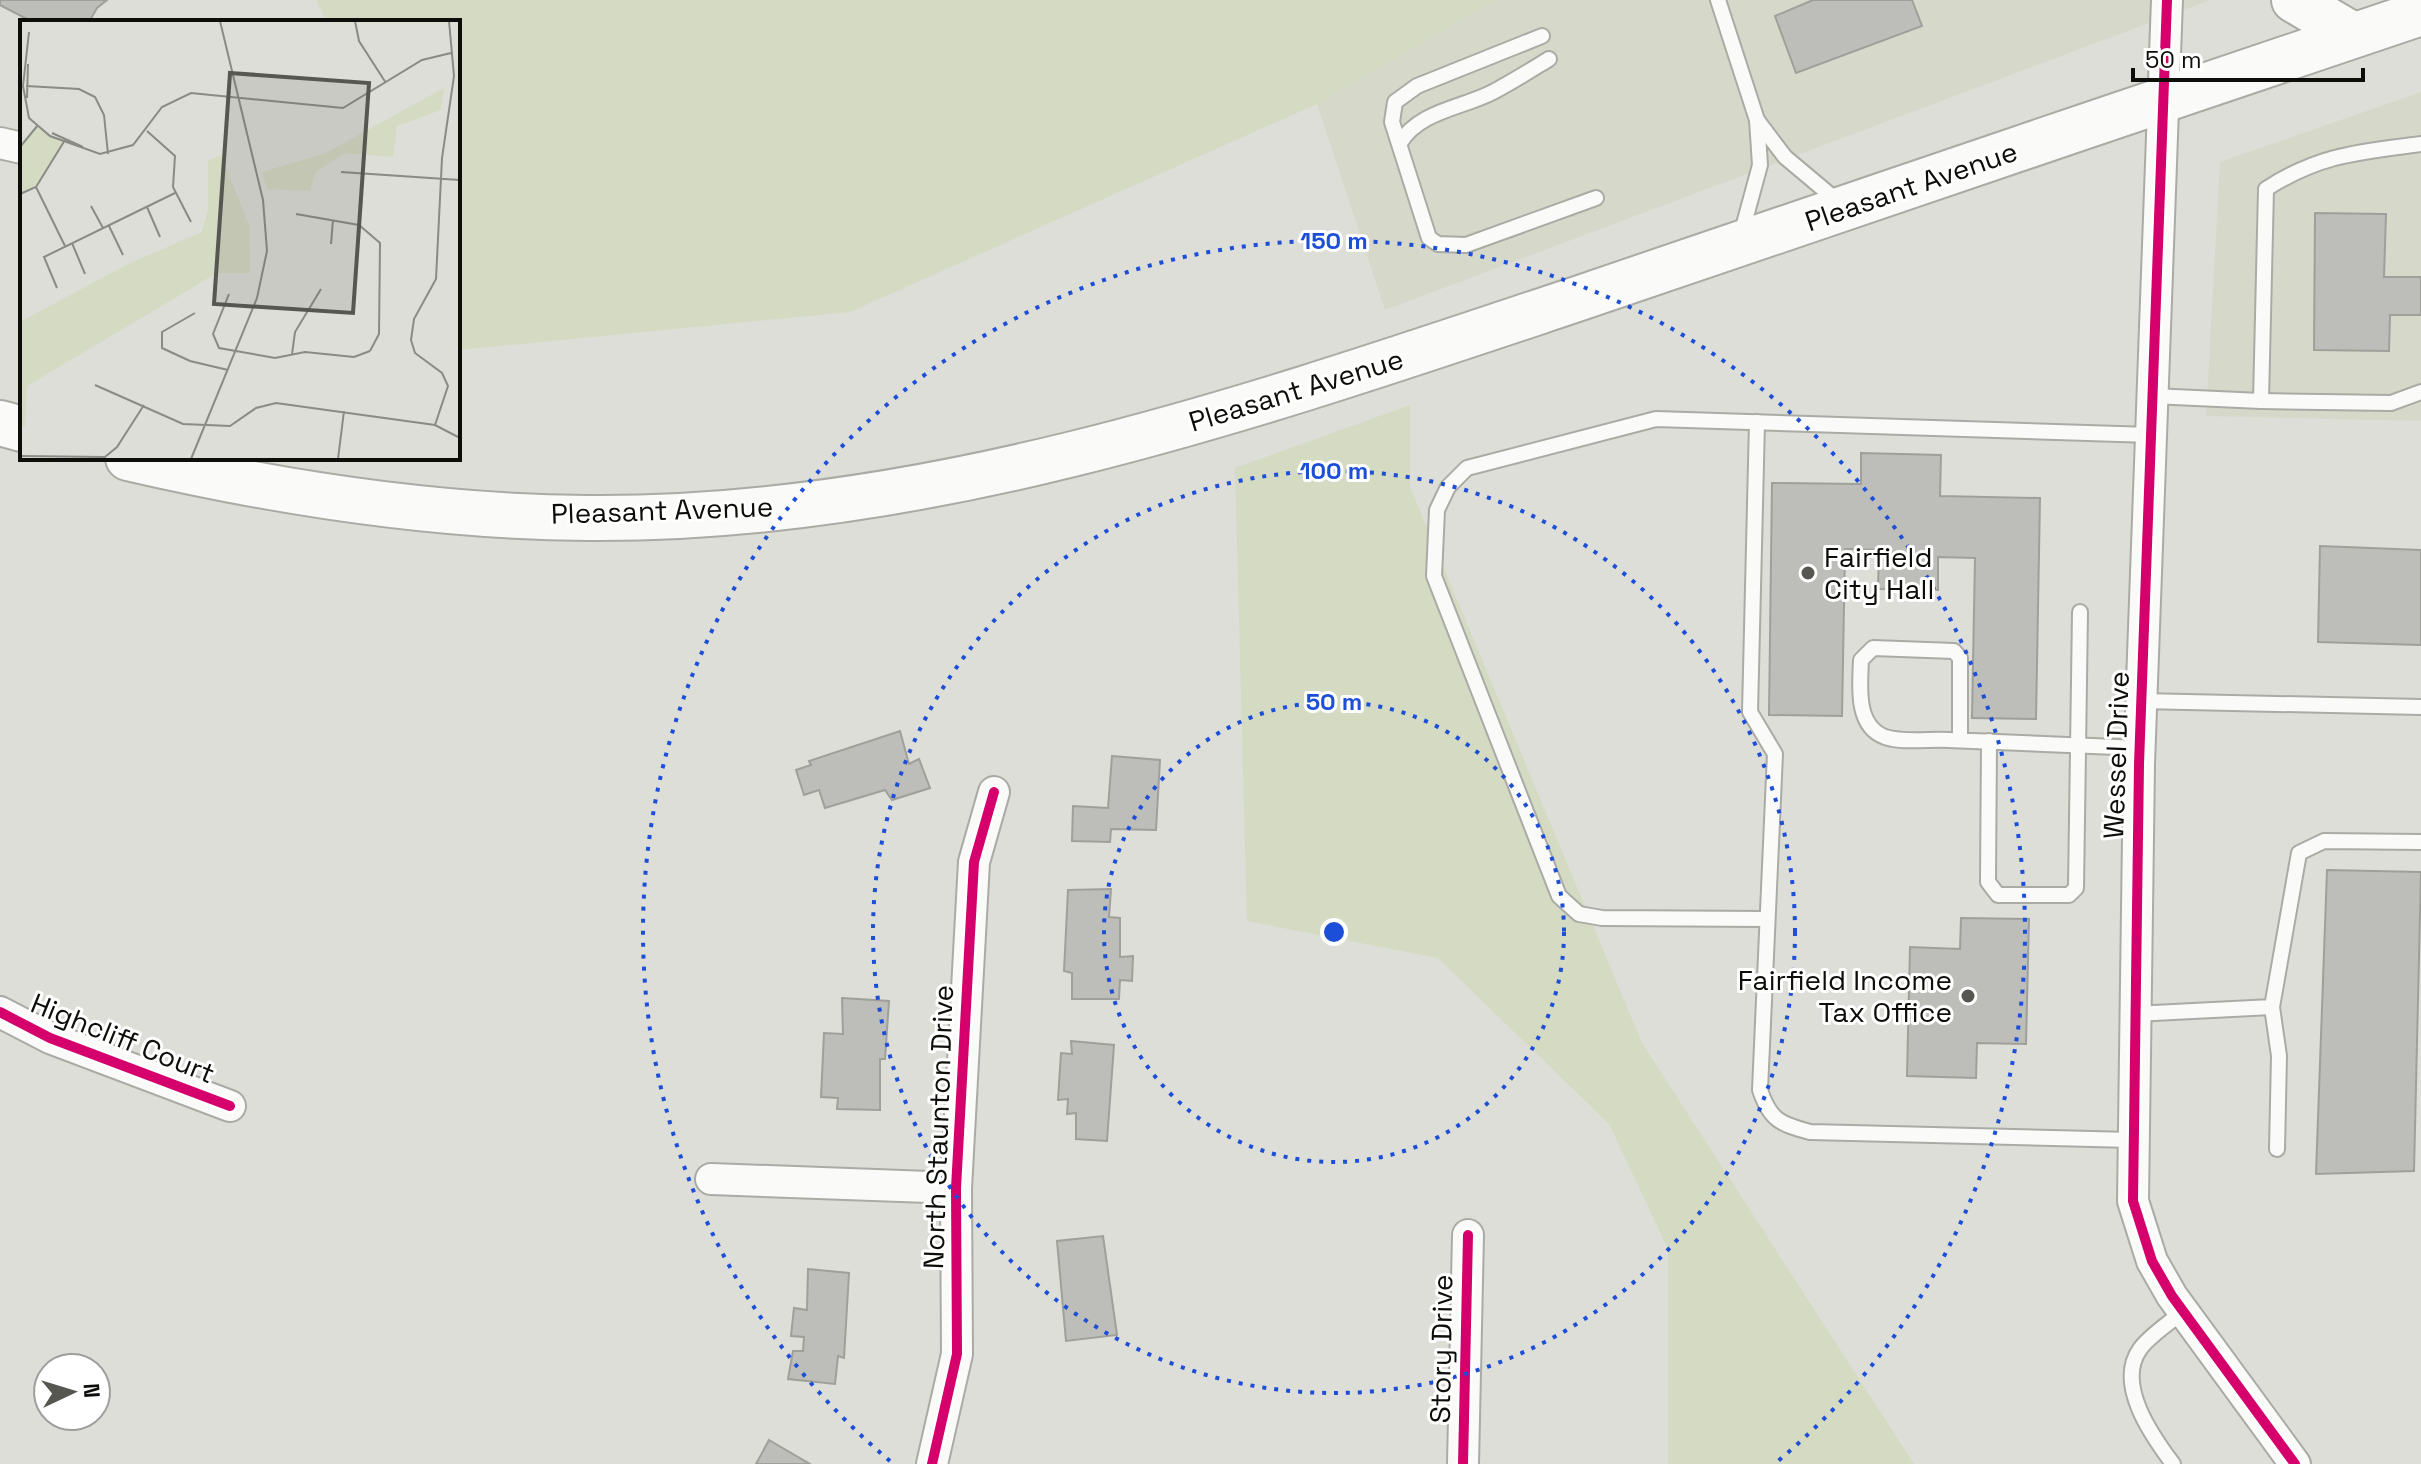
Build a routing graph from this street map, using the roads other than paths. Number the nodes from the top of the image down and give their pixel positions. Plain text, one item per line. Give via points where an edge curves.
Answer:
1 (1718, 0) edge
2 (2167, 0) edge
3 (2294, 0) edge
4 (2421, 13) edge
5 (2353, 35) junction
6 (1542, 36) dead end
7 (1549, 59) dead end
8 (2163, 99) junction
9 (1757, 120) junction
10 (0, 143) edge
11 (1400, 143) junction
12 (2421, 144) edge
13 (20, 148) edge
14 (1596, 198) dead end
15 (1846, 208) junction
16 (1739, 245) junction
17 (2421, 392) edge
18 (2152, 396) junction
19 (2261, 401) junction
20 (1757, 422) junction
21 (0, 423) edge
22 (20, 428) edge
23 (2151, 435) junction
24 (137, 460) edge
25 (2080, 612) dead end
26 (2141, 701) junction
27 (2421, 707) edge
28 (1960, 740) junction
29 (1989, 741) junction
30 (2079, 745) junction
31 (2140, 748) junction
32 (994, 792) dead end
33 (2421, 842) edge
34 (1765, 919) junction
35 (2272, 1007) junction
36 (0, 1012) edge
37 (2134, 1014) junction
38 (230, 1106) dead end
39 (2132, 1140) junction
40 (2277, 1149) dead end
41 (711, 1179) dead end
42 (956, 1188) junction
43 (1468, 1235) dead end
44 (2183, 1311) junction
45 (932, 1464) edge
46 (1463, 1464) edge
47 (2173, 1464) edge
48 (2295, 1464) edge

1 - 9 lane
2 - 8 street, Wessel Drive
3 - 5 main road
4 - 5 main road, Pleasant Avenue
5 - 8 main road, Pleasant Avenue
6 - 11 lane via 1417,86 1395,102 1392,122
7 - 11 lane via 1492,92 1425,119
8 - 15 main road, Pleasant Avenue
8 - 18 street, Wessel Drive
9 - 15 lane via 1785,157
9 - 16 lane via 1760,165
10 - 13 street
11 - 14 lane via 1429,238 1438,244 1466,245
12 - 19 lane via 2301,166 2266,189
15 - 16 main road, Pleasant Avenue
16 - 24 main road, Pleasant Avenue via 1363,371 1119,443 907,489 769,507 589,518 434,510 224,480
17 - 19 lane via 2391,403
18 - 19 lane
18 - 23 street, Wessel Drive
20 - 23 lane
20 - 34 lane via 1750,712 1775,754
20 - 34 lane via 1656,419 1467,468 1448,487 1437,510 1433,540 1434,576 1559,896 1579,914 1602,918
21 - 22 main road
23 - 26 street, Wessel Drive
25 - 30 lane
26 - 27 lane
26 - 31 street, Wessel Drive
28 - 28 lane via 1884,737 1867,722 1859,698 1861,660 1873,648 1954,651 1960,658
28 - 29 lane
29 - 30 lane
29 - 30 lane via 1988,882 1998,895 2069,895 2076,888
30 - 31 lane
31 - 37 street, Wessel Drive
32 - 42 street, North Staunton Drive via 974,862
33 - 35 lane via 2324,841 2299,853
34 - 39 lane via 1760,1090 1767,1111 1785,1125 1810,1132
35 - 37 lane
35 - 40 lane via 2279,1056
36 - 38 street, Highcliff Court via 50,1038
37 - 39 street, Wessel Drive
39 - 44 street, Wessel Drive via 2133,1201 2143,1235 2152,1261
41 - 42 street
42 - 45 street, North Staunton Drive via 957,1354
43 - 46 street, Story Drive
44 - 47 lane via 2139,1351 2131,1390
44 - 48 street, Wessel Drive

